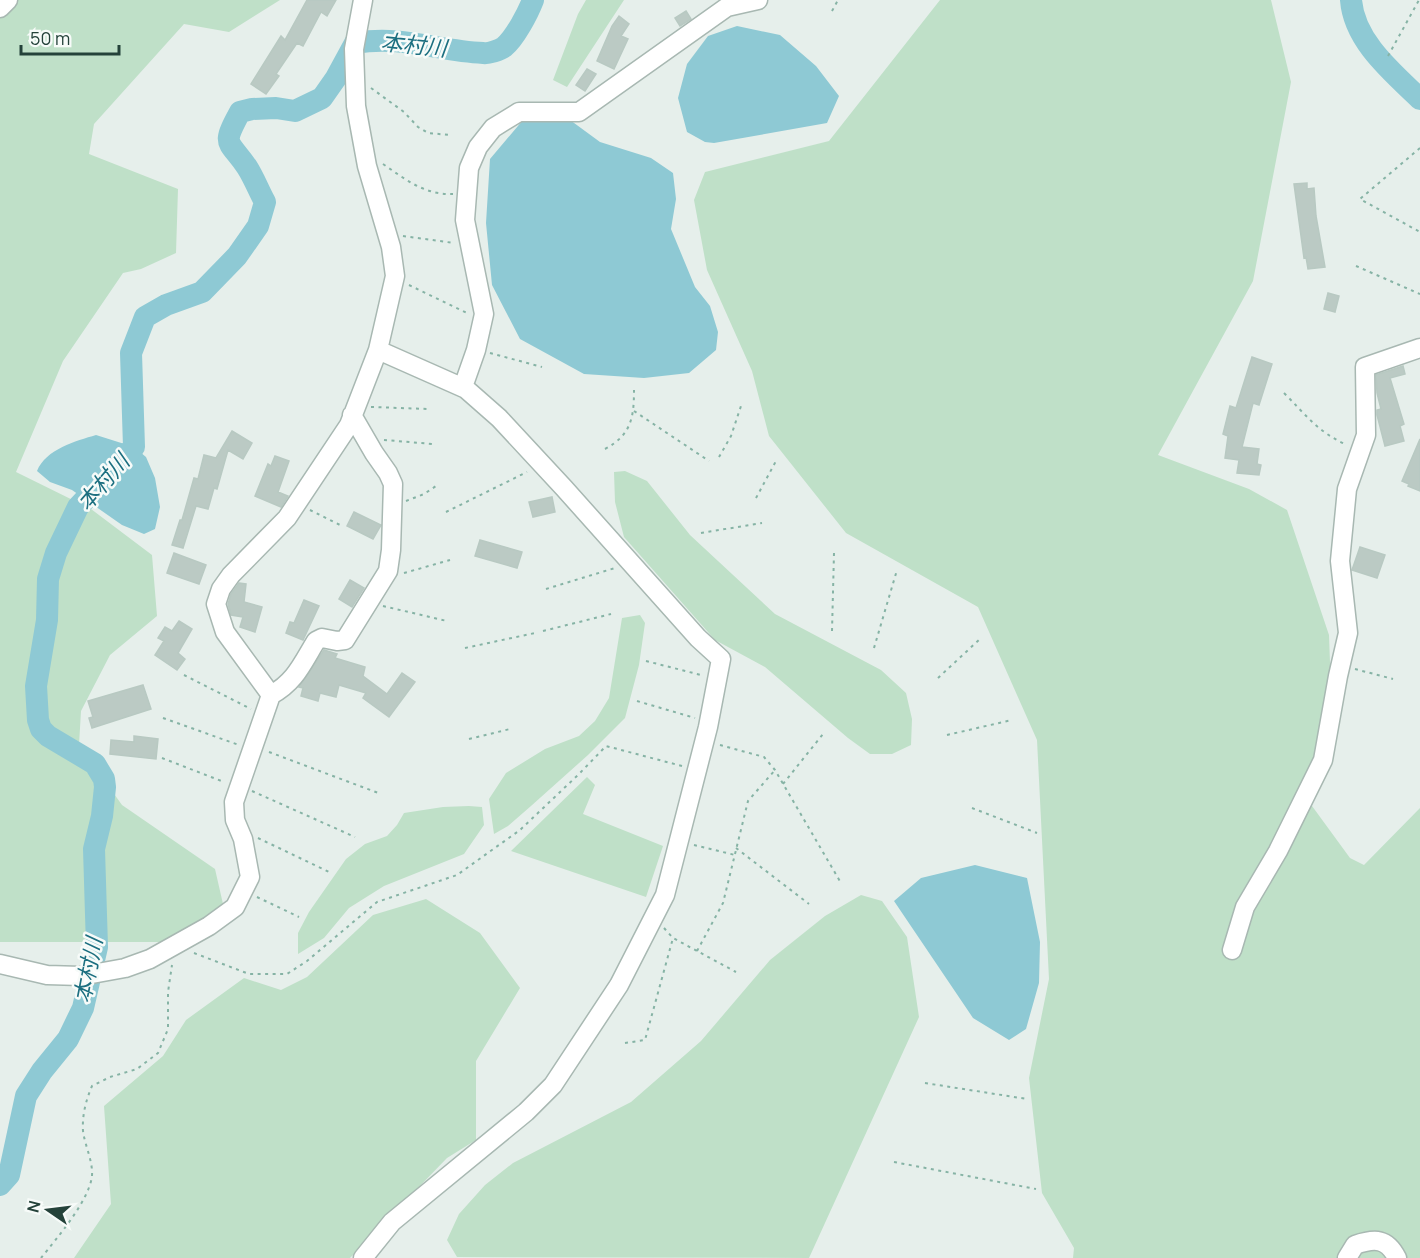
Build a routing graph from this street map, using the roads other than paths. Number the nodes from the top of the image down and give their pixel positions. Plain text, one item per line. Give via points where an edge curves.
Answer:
1 (8, 0) edge
2 (758, 0) edge
3 (362, 1) edge
4 (0, 8) edge
5 (1420, 348) edge
6 (378, 350) junction
7 (463, 387) junction
8 (360, 411) junction
9 (271, 695) junction
10 (1232, 951) dead end
11 (0, 964) edge
12 (363, 1258) edge
13 (1347, 1258) edge
14 (1397, 1258) edge

1 - 4 street
2 - 7 street via 727,7 579,112 519,112 493,128 478,147 470,168 465,220 484,314
3 - 6 street via 354,50 354,88 395,276
5 - 10 street via 1365,367 1366,435 1347,489 1340,561 1348,633 1323,760 1245,908
6 - 7 street
6 - 8 street
7 - 12 street via 499,418 721,659 665,895 619,985 553,1085 392,1222
8 - 9 street via 286,518 220,589 216,604 225,632
8 - 9 street via 374,453 393,484 388,571 345,640 316,641 293,679
9 - 11 street via 234,802 250,877 235,907 150,959 125,968 81,976 47,975
13 - 14 street via 1355,1245 1367,1240 1391,1246

